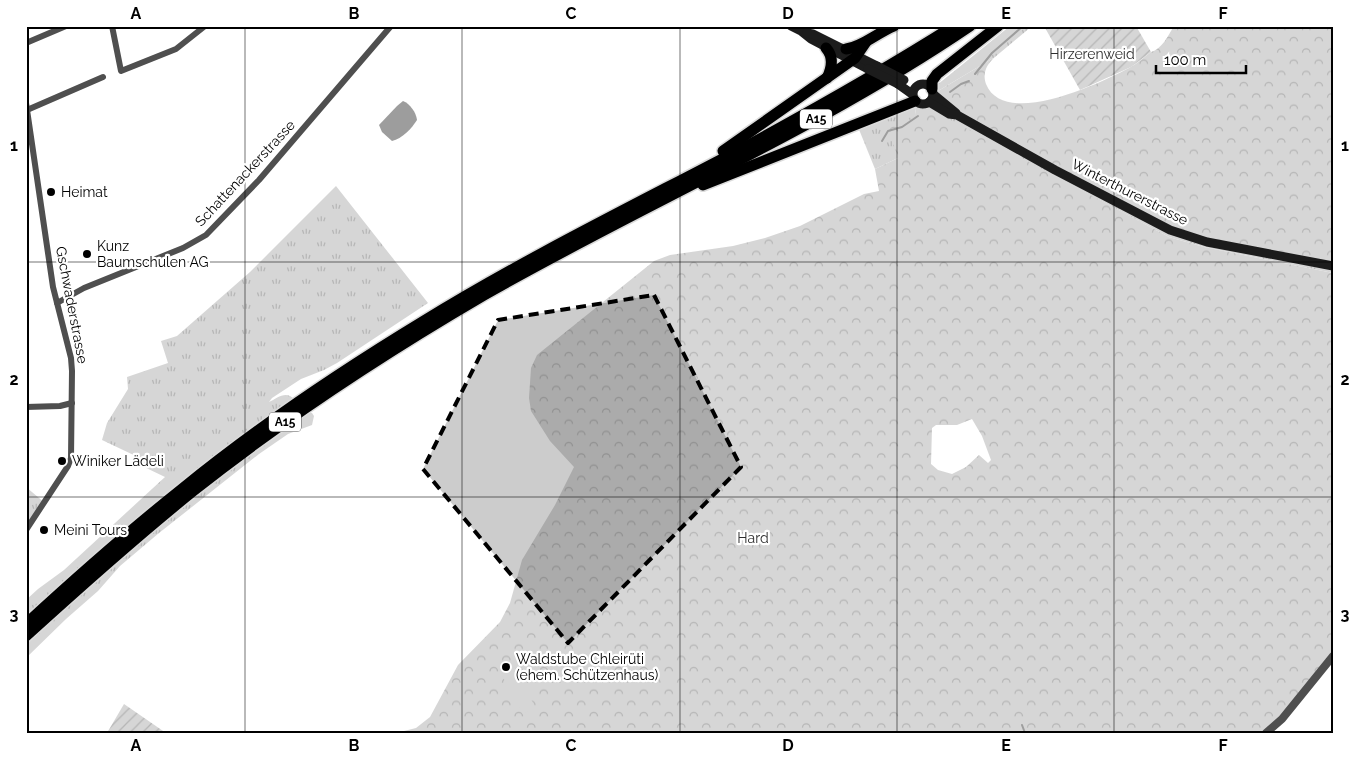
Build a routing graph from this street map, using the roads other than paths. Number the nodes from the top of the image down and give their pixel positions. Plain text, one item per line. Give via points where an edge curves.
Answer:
1 (66, 26) edge
2 (112, 26) edge
3 (205, 26) edge
4 (391, 26) edge
5 (791, 26) edge
6 (894, 26) edge
7 (954, 26) edge
8 (970, 26) edge
9 (998, 26) edge
10 (801, 31) junction
11 (866, 42) junction
12 (26, 44) edge
13 (826, 48) junction
14 (846, 49) junction
15 (854, 58) junction
16 (103, 77) dead end
17 (827, 78) junction
18 (901, 82) junction
19 (915, 93) junction
20 (931, 95) junction
21 (27, 106) edge
22 (678, 182) junction
23 (657, 202) junction
24 (1333, 266) edge
25 (56, 303) junction
26 (72, 403) junction
27 (26, 407) edge
28 (26, 530) edge
29 (26, 624) edge
30 (26, 636) edge
31 (1333, 656) edge
32 (1266, 733) edge

1 - 12 street
2 - 3 street via 121,71 176,49
4 - 25 street, Schattenackerstrasse via 265,173 206,235
5 - 10 main road, Winterthurerstrasse
6 - 11 highway
7 - 22 highway, A15 via 856,86
8 - 23 highway, A15 via 862,93
9 - 20 highway via 937,74 932,81
10 - 13 main road, Winterthurerstrasse
10 - 14 main road, Winterthurerstrasse
11 - 14 highway
11 - 15 highway
13 - 15 main road, Winterthurerstrasse
13 - 17 highway via 832,62
14 - 15 main road, Winterthurerstrasse
15 - 17 highway
15 - 18 main road, Winterthurerstrasse, bridge via 877,66
15 - 18 main road, Winterthurerstrasse, bridge via 868,69
16 - 21 street
17 - 22 highway
18 - 19 main road, Winterthurerstrasse
19 - 20 main road, Winterthurerstrasse via 923,104
19 - 20 main road, Winterthurerstrasse via 924,84
19 - 23 highway
20 - 24 main road, Winterthurerstrasse via 949,114 957,115 1158,225 1207,242
21 - 25 street, Gschwaderstrasse
22 - 29 highway, A15 via 486,284 330,381 183,487
23 - 30 highway, A15 via 471,303 321,397 193,491
25 - 26 street, Gschwaderstrasse via 71,358
26 - 27 street
26 - 28 street, Gschwaderstrasse via 70,462
31 - 32 street via 1288,713

